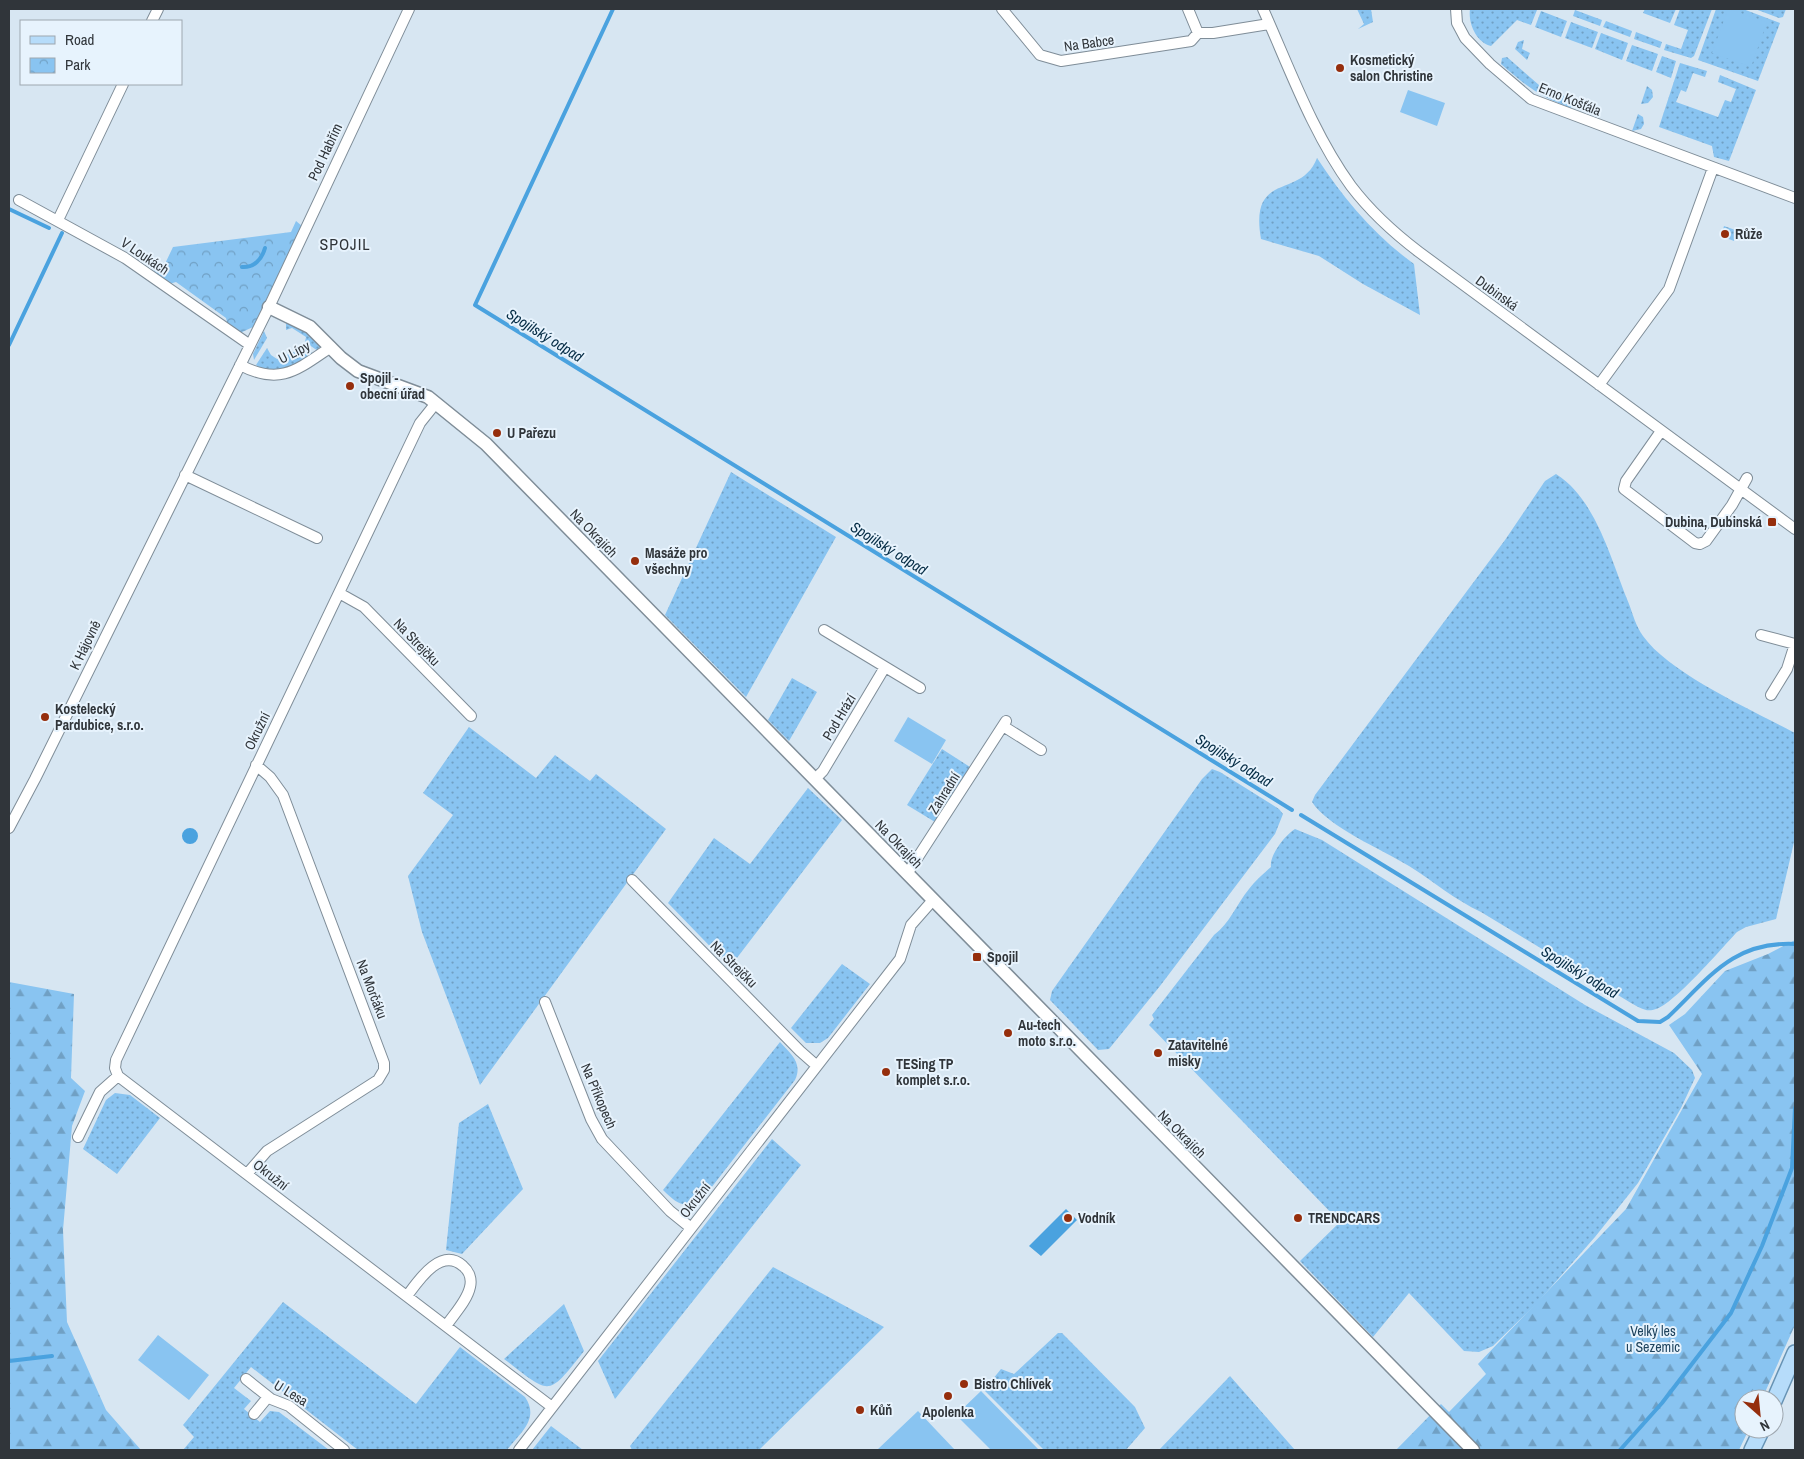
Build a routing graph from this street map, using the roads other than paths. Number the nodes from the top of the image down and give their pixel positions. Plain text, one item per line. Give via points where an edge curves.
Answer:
1 (409, 9) edge
2 (1002, 9) edge
3 (1188, 9) edge
4 (1262, 9) edge
5 (1456, 9) edge
6 (1269, 24) junction
7 (1198, 33) junction
8 (123, 85) edge
9 (1713, 168) junction
10 (1795, 198) edge
11 (19, 200) dead end
12 (58, 220) junction
13 (269, 307) junction
14 (250, 345) junction
15 (331, 347) junction
16 (240, 365) junction
17 (1599, 385) junction
18 (436, 403) junction
19 (1662, 431) junction
20 (186, 475) junction
21 (1747, 478) dead end
22 (1741, 490) junction
23 (1795, 529) edge
24 (317, 538) dead end
25 (339, 593) junction
26 (824, 630) dead end
27 (1761, 635) dead end
28 (1795, 644) edge
29 (884, 667) junction
30 (920, 688) dead end
31 (1771, 695) dead end
32 (471, 716) dead end
33 (1041, 750) dead end
34 (256, 765) junction
35 (815, 780) junction
36 (9, 828) edge
37 (907, 874) junction
38 (632, 880) dead end
39 (933, 900) junction
40 (546, 1002) dead end
41 (817, 1066) junction
42 (118, 1076) junction
43 (78, 1137) dead end
44 (247, 1174) junction
45 (691, 1228) junction
46 (407, 1296) junction
47 (446, 1326) junction
48 (1795, 1353) edge
49 (246, 1379) dead end
50 (1779, 1389) edge
51 (268, 1397) junction
52 (552, 1407) junction
53 (254, 1414) dead end
54 (344, 1450) edge
55 (518, 1450) edge
56 (1474, 1450) edge

1 - 13 street, Pod Habřím
2 - 7 street, Na Babce via 1038,53 1056,61 1075,61 1185,42 1195,39
3 - 7 street
4 - 6 street, Dubinská
5 - 9 street, Erno Košťála via 1457,23 1465,38 1531,99
6 - 7 street, Na Babce
6 - 17 street, Dubinská via 1332,155 1370,208 1419,252
8 - 12 street
9 - 10 street, Erno Košťála
9 - 17 street via 1669,289
11 - 12 street, V Loukách
12 - 14 street, V Loukách via 125,258
13 - 14 street, K Hájovně
13 - 15 street, Na Okrajích via 310,327
14 - 16 street, K Hájovně
15 - 16 street, U Lípy via 303,366 275,376 260,375
15 - 18 street, Na Okrajích via 365,375 416,392
16 - 20 street, K Hájovně
17 - 19 street, Dubinská
18 - 25 street, Okružní via 420,423
18 - 35 street, Na Okrajích via 486,444
19 - 22 street, Dubinská
19 - 22 street via 1624,483 1628,494 1700,544 1706,541
20 - 24 street
20 - 36 street, K Hájovně
21 - 22 street
22 - 23 street, Dubinská
25 - 32 street, Na Strejčku via 364,607
25 - 34 street, Okružní
26 - 29 street
27 - 28 street
28 - 31 street via 1787,669
29 - 30 street
29 - 35 street, Pod Hrází via 823,772
33 - 37 street, Zahradní via 1005,723
34 - 42 street, Okružní via 116,1060
34 - 44 street, Na Morčáku via 283,795 384,1070 378,1080 267,1151
35 - 37 street, Na Okrajích
37 - 39 street, Na Okrajích
38 - 41 street, Na Strejčku
39 - 41 street, Okružní via 911,925 900,959
39 - 56 street, Na Okrajích
40 - 45 street, Na Příkopech via 591,1119 602,1139 670,1211
41 - 45 street, Okružní
42 - 43 street via 100,1092
42 - 44 street, Okružní
44 - 46 street, Okružní
45 - 52 street, Okružní
46 - 47 street, Okružní
46 - 47 street via 436,1264 449,1260 462,1265 470,1278 469,1290
47 - 52 street, Okružní
48 - 50 main road
49 - 51 street, U Lesa
51 - 53 street
51 - 54 street, U Lesa via 289,1406
52 - 55 street

